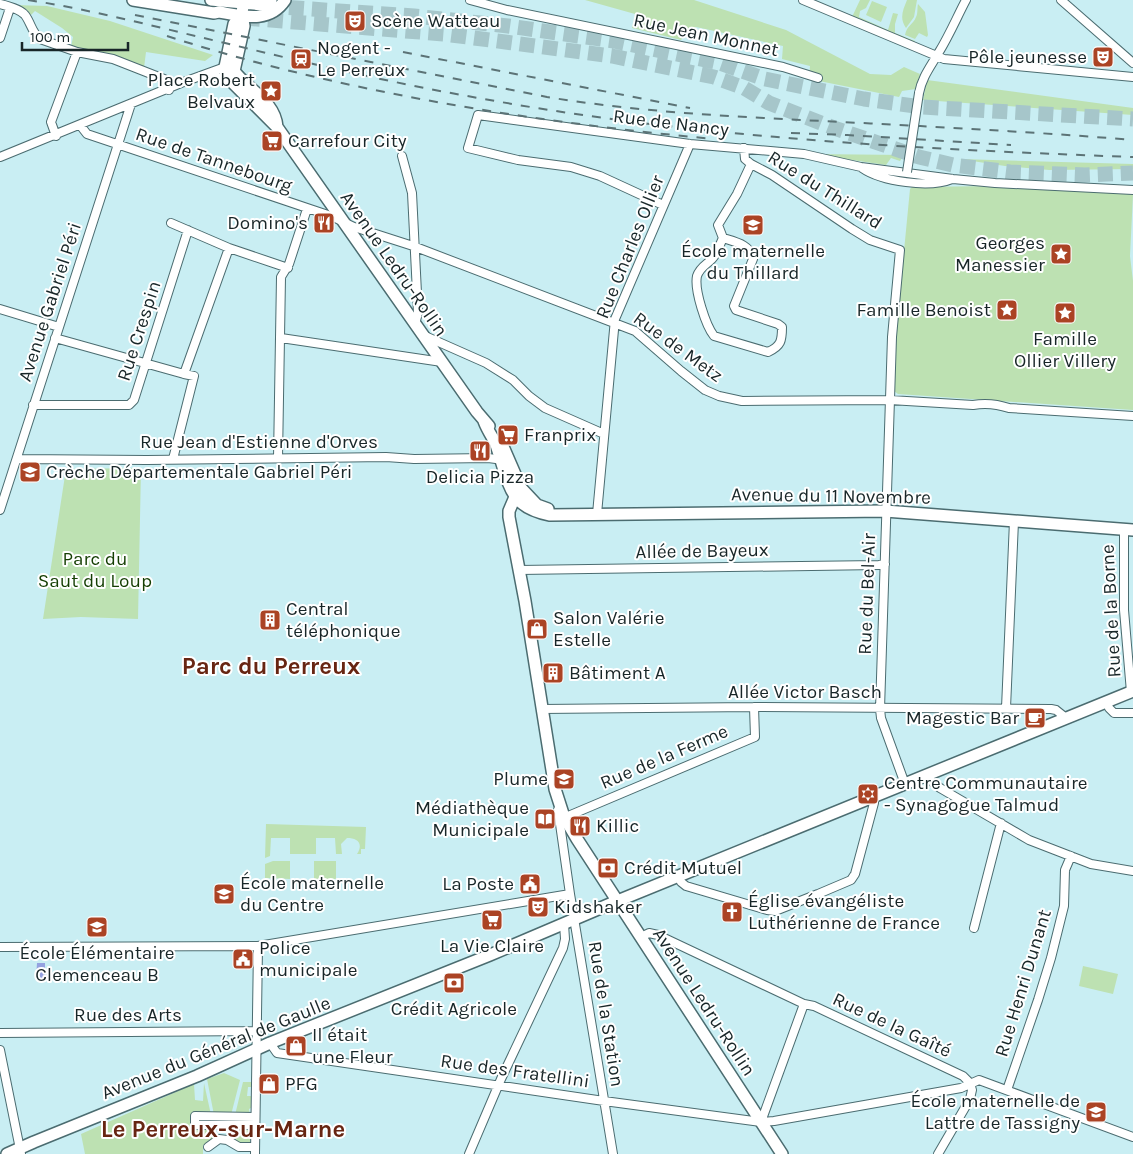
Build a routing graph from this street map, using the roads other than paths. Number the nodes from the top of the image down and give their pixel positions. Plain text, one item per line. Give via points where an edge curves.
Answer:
1 (133, 0) edge
2 (211, 0) edge
3 (271, 0) tunnel mouth
4 (285, 0) edge
5 (470, 0) edge
6 (966, 0) edge
7 (1061, 0) edge
8 (808, 1) edge
9 (0, 4) edge
10 (10, 8) junction
11 (243, 12) junction
12 (0, 38) edge
13 (77, 52) junction
14 (935, 57) junction
15 (1133, 63) edge
16 (229, 72) junction
17 (1133, 77) edge
18 (818, 78) dead end
19 (169, 90) junction
20 (131, 104) junction
21 (276, 122) junction
22 (80, 125) junction
23 (56, 136) junction
24 (690, 144) junction
25 (118, 145) junction
26 (744, 148) junction
27 (402, 156) dead end
28 (0, 157) edge
29 (751, 164) junction
30 (861, 167) junction
31 (908, 172) junction
32 (953, 178) junction
33 (1133, 190) edge
34 (663, 205) junction
35 (307, 209) junction
36 (342, 222) junction
37 (171, 223) dead end
38 (188, 230) junction
39 (723, 238) junction
40 (413, 246) junction
41 (229, 248) junction
42 (900, 250) joint
43 (288, 268) junction
44 (0, 310) edge
45 (614, 323) junction
46 (415, 324) junction
47 (59, 327) junction
48 (423, 335) junction
49 (55, 338) junction
50 (281, 338) junction
51 (442, 362) junction
52 (146, 364) junction
53 (184, 374) junction
54 (890, 400) junction
55 (33, 405) junction
56 (1133, 416) edge
57 (484, 421) junction
58 (604, 434) junction
59 (278, 458) junction
60 (17, 459) junction
61 (173, 459) junction
62 (500, 459) junction
63 (4, 487) edge
64 (516, 492) junction
65 (0, 510) edge
66 (886, 511) junction
67 (558, 514) junction
68 (597, 514) junction
69 (1014, 521) junction
70 (1128, 530) edge
71 (885, 564) junction
72 (519, 570) junction
73 (1132, 691) edge
74 (1107, 702) junction
75 (754, 707) junction
76 (1006, 708) junction
77 (541, 709) junction
78 (880, 709) junction
79 (1133, 712) edge
80 (1066, 718) junction
81 (925, 776) junction
82 (905, 784) junction
83 (874, 797) junction
84 (562, 818) junction
85 (1001, 823) junction
86 (1071, 856) junction
87 (1133, 871) edge
88 (679, 876) junction
89 (570, 894) junction
90 (618, 902) junction
91 (569, 922) junction
92 (974, 928) dead end
93 (641, 937) junction
94 (258, 946) junction
95 (0, 947) edge
96 (563, 948) junction
97 (579, 948) junction
98 (804, 1004) junction
99 (256, 1031) junction
100 (0, 1033) edge
101 (270, 1044) junction
102 (256, 1049) junction
103 (0, 1050) edge
104 (970, 1083) junction
105 (499, 1085) junction
106 (1006, 1090) junction
107 (604, 1101) junction
108 (255, 1121) junction
109 (761, 1122) junction
110 (1133, 1137) edge
111 (208, 1147) dead end
112 (255, 1150) edge
113 (20, 1151) edge
114 (7, 1154) edge
115 (469, 1154) edge
116 (613, 1154) edge
117 (782, 1154) edge
118 (938, 1154) edge

1 - 11 street via 214,13
2 - 11 street
3 - 11 street
4 - 11 street via 273,13 261,17
5 - 18 street, Rue Jean Monnet via 783,67
6 - 14 street
7 - 15 street
8 - 14 street
9 - 10 street
10 - 12 street
10 - 13 street via 24,14 35,36
11 - 16 street
13 - 19 street via 113,59 164,79
13 - 23 street via 51,122
14 - 17 street
14 - 31 street, bridge via 921,83
16 - 19 street via 202,76
16 - 21 street, Avenue Ledru-Rollin via 256,105
16 - 21 street, Avenue Ledru-Rollin via 265,101
19 - 20 street
20 - 22 street
20 - 25 street, Avenue Gabriel Péri
21 - 36 street, Avenue Ledru-Rollin
22 - 23 street
22 - 25 street, Rue de Tannebourg via 87,134
23 - 28 street
24 - 26 street, Rue de Nancy
24 - 34 street, Rue Charles Ollier
24 - 34 street, Rue de Nancy via 478,114 468,148 518,160 571,167 600,176
25 - 35 street, Rue de Tannebourg
25 - 47 street, Avenue Gabriel Péri
26 - 29 street, Rue du Thillard via 745,159
26 - 30 street, Rue de Nancy via 804,154
27 - 40 street via 412,193
29 - 39 street via 718,225
29 - 42 street, Rue du Thillard via 864,237
30 - 31 street, Rue de Nancy
30 - 32 street, Rue de Nancy via 870,173 907,182 942,183
31 - 32 street, Rue de Nancy
32 - 33 street, Rue de Nancy
34 - 45 street, Rue Charles Ollier
35 - 36 street, Rue de Tannebourg
35 - 43 street
36 - 40 street, Rue de Metz
36 - 46 street, Avenue Ledru-Rollin
37 - 38 street
38 - 41 street
38 - 52 street, Rue Crespin
39 - 39 street via 713,258 703,265 697,277 701,305 710,330 714,336 768,352 777,348 782,338 782,327 736,310 734,306 753,260 752,252
40 - 45 street, Rue de Metz
40 - 46 street via 418,314
41 - 43 street
41 - 53 street
42 - 54 street, Rue du Bel-Air
43 - 50 street via 282,277
44 - 47 street
45 - 54 street, Rue de Metz via 635,331 694,383 724,398 742,401
45 - 58 street, Rue Charles Ollier
46 - 48 street, Avenue Ledru-Rollin
47 - 49 street, Avenue Gabriel Péri
48 - 51 street, Avenue Ledru-Rollin
48 - 58 street via 486,363 513,380 545,408
49 - 52 street
49 - 55 street, Avenue Gabriel Péri
50 - 51 street
50 - 59 street
51 - 57 street, Avenue Ledru-Rollin
52 - 53 street
52 - 55 street, Rue Crespin via 134,400 129,405
53 - 61 street via 194,376
54 - 56 street, Rue de Metz
54 - 66 street, Rue du Bel-Air
55 - 60 street, Avenue Gabriel Péri
57 - 62 street, Avenue Ledru-Rollin
57 - 64 street, Avenue Ledru-Rollin via 502,444
58 - 68 street, Rue Charles Ollier
59 - 61 street, Rue Jean d'Estienne d'Orves
59 - 62 street, Rue Jean d'Estienne d'Orves
60 - 61 street, Rue Jean d'Estienne d'Orves
60 - 63 street, Avenue Gabriel Péri
62 - 64 street, Avenue Ledru-Rollin
63 - 65 street, Avenue Gabriel Péri
64 - 67 street, Avenue du 11 Novembre
64 - 67 street, Avenue du 11 Novembre via 537,512
64 - 72 street, Avenue Ledru-Rollin via 512,526
66 - 68 street, Avenue du 11 Novembre
66 - 69 street, Avenue du 11 Novembre
66 - 71 street, Rue du Bel-Air
67 - 68 street, Avenue du 11 Novembre
69 - 70 street, Avenue du 11 Novembre
69 - 76 street
70 - 73 street, Rue de la Borne via 1124,610
71 - 72 street, Allée de Bayeux
71 - 78 street, Rue du Bel-Air
72 - 77 street, Avenue Ledru-Rollin
73 - 74 street, Avenue du Général de Gaulle
74 - 79 street via 1114,713
74 - 80 street, Avenue du Général de Gaulle
75 - 77 street, Allée Victor Basch
75 - 78 street, Allée Victor Basch
75 - 84 street, Rue de la Ferme via 755,737
76 - 78 street, Allée Victor Basch
76 - 80 street, Allée Victor Basch via 1052,709
77 - 84 street, Avenue Ledru-Rollin
78 - 82 street, Rue du Bel-Air
80 - 81 street, Avenue du Général de Gaulle
81 - 82 street, Avenue du Général de Gaulle
81 - 85 street
82 - 83 street, Avenue du Général de Gaulle
83 - 88 street, Avenue du Général de Gaulle
83 - 88 street via 855,874 851,880 818,894 775,911 767,910 686,886
84 - 89 street, Rue de la Station
84 - 90 street, Avenue Ledru-Rollin
85 - 86 street via 1029,840
85 - 92 street
86 - 87 street via 1091,864
86 - 106 street, Rue Henri Dunant via 1065,870 1064,906 1051,958
88 - 90 street, Avenue du Général de Gaulle
89 - 91 street, Rue de la Station
89 - 94 street
90 - 91 street, Avenue du Général de Gaulle
90 - 93 street, Avenue Ledru-Rollin
91 - 96 street
91 - 97 street, Rue de la Station
91 - 101 street, Avenue du Général de Gaulle
93 - 98 street, Rue de la Gaîté via 655,934
93 - 109 street, Avenue Ledru-Rollin
94 - 95 street
94 - 99 street
96 - 97 street via 567,942 574,941
96 - 105 street
97 - 107 street, Rue de la Station
98 - 104 street, Rue de la Gaîté via 963,1076
98 - 109 street
99 - 100 street, Rue des Arts
99 - 102 street
101 - 102 street, Avenue du Général de Gaulle
101 - 105 street, Rue des Fratellini via 277,1053
102 - 108 street
102 - 113 street, Avenue du Général de Gaulle
103 - 113 street
104 - 106 street, Rue de la Gaîté via 979,1080
104 - 109 street, Rue des Fratellini via 962,1088
104 - 118 street via 970,1099
105 - 107 street, Rue des Fratellini
105 - 115 street
106 - 110 street, Rue de la Gaîté
107 - 109 street, Rue des Fratellini
107 - 116 street, Rue de la Station
108 - 108 street via 195,1116 195,1125
108 - 112 street
109 - 117 street, Avenue Ledru-Rollin
111 - 112 street via 219,1139
113 - 114 street, Avenue du Général de Gaulle

